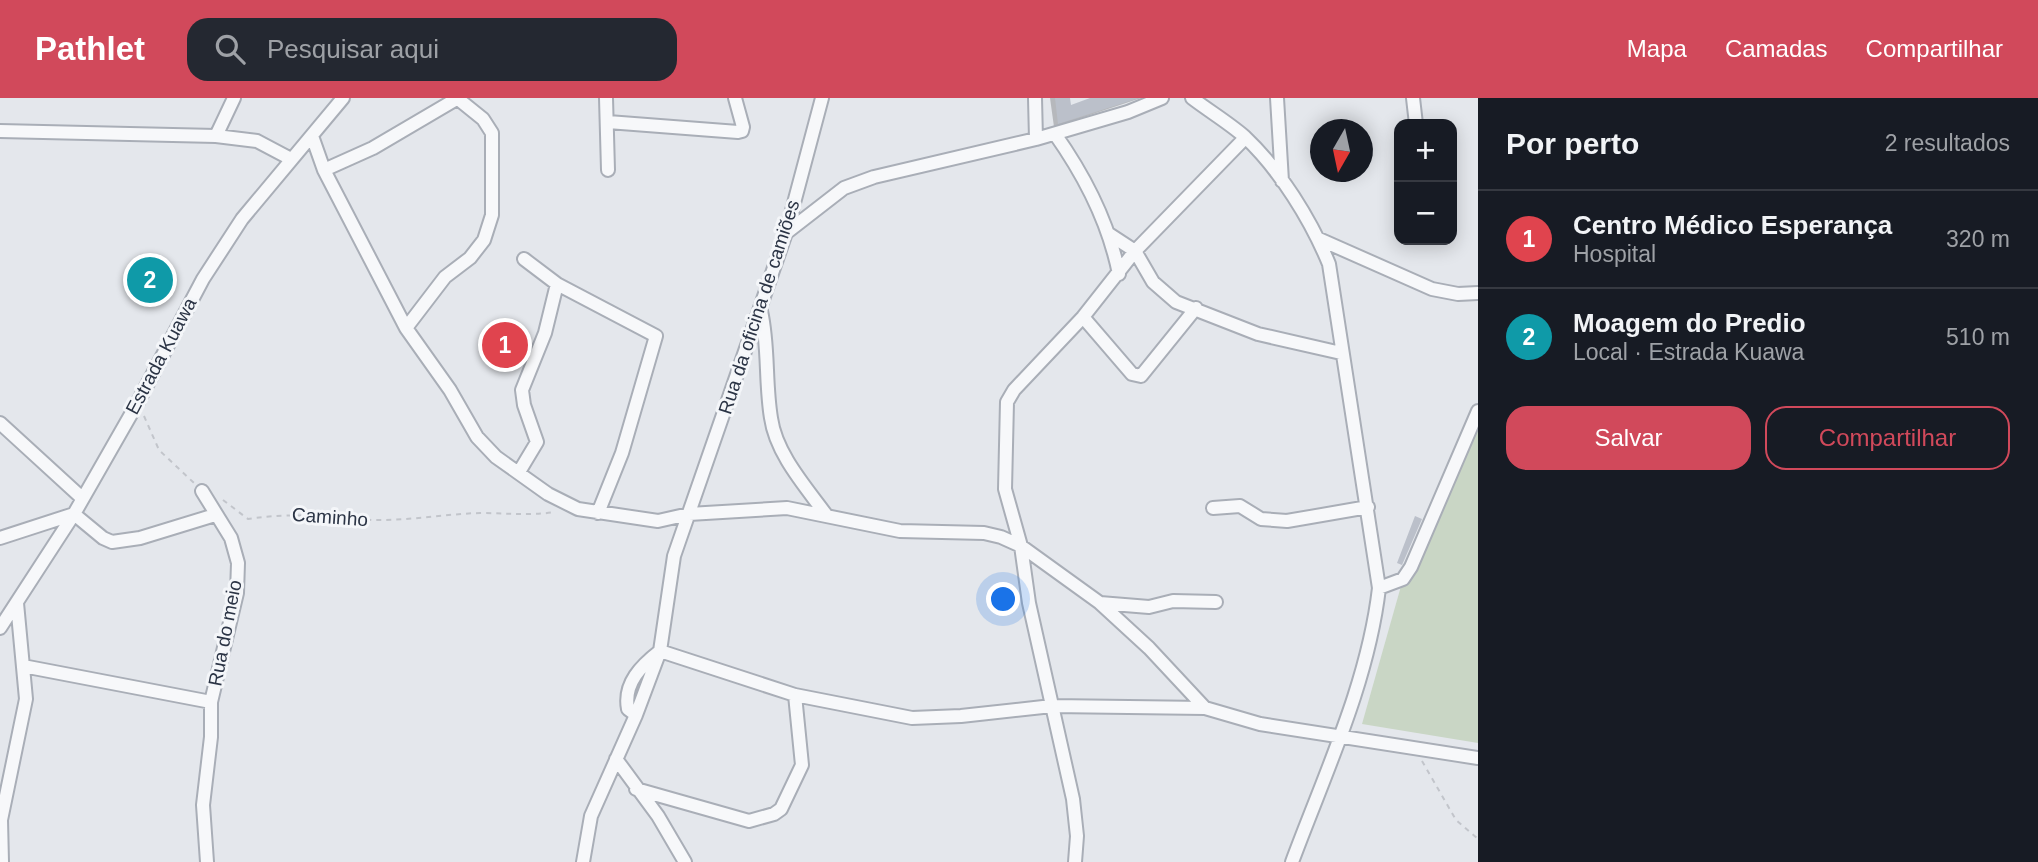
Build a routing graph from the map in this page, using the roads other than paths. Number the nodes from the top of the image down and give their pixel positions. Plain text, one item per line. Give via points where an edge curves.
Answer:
1 (234, 98) edge
2 (343, 98) edge
3 (458, 98) edge
4 (606, 98) edge
5 (735, 98) edge
6 (822, 98) edge
7 (1035, 98) edge
8 (1162, 98) edge
9 (1192, 98) edge
10 (1277, 98) edge
11 (1413, 98) edge
12 (1415, 119) edge
13 (608, 122) junction
14 (0, 131) edge
15 (1055, 134) junction
16 (216, 136) junction
17 (312, 136) junction
18 (1245, 138) junction
19 (1036, 139) junction
20 (291, 159) junction
21 (324, 170) junction
22 (608, 170) dead end
23 (1282, 182) junction
24 (786, 233) junction
25 (1109, 234) junction
26 (1319, 239) junction
27 (1135, 251) junction
28 (524, 259) dead end
29 (1119, 274) junction
30 (557, 284) junction
31 (1478, 293) edge
32 (1196, 309) junction
33 (761, 310) junction
34 (1083, 317) junction
35 (406, 328) junction
36 (1341, 353) junction
37 (1478, 411) edge
38 (0, 423) edge
39 (519, 472) junction
40 (202, 491) road end
41 (82, 498) junction
42 (1213, 508) dead end
43 (1368, 508) junction
44 (597, 513) junction
45 (74, 514) junction
46 (689, 514) junction
47 (215, 515) junction
48 (827, 516) junction
49 (0, 538) edge
50 (1021, 546) junction
51 (1379, 588) junction
52 (1216, 602) dead end
53 (17, 603) junction
54 (1100, 603) junction
55 (0, 628) edge
56 (660, 651) junction
57 (23, 666) junction
58 (795, 695) junction
59 (211, 702) junction
60 (1052, 706) junction
61 (1205, 708) junction
62 (1340, 737) junction
63 (1478, 758) edge
64 (616, 760) junction
65 (636, 789) junction
66 (1, 820) edge
67 (2, 862) edge
68 (207, 862) edge
69 (583, 862) edge
70 (685, 862) edge
71 (1075, 862) edge
72 (1292, 862) edge

1 - 16 street
2 - 17 street, Estrada Kuawa
3 - 21 street via 373,148
3 - 35 street via 492,133 492,215 484,240 445,277
4 - 13 street
5 - 13 street via 743,127 738,132
6 - 24 street, Rua da oficina de camiões
7 - 19 street
8 - 15 street
9 - 18 street
10 - 23 street
11 - 12 street
13 - 22 street
14 - 16 street
15 - 19 street
15 - 25 street via 1075,162
16 - 20 street via 257,141
17 - 20 street, Estrada Kuawa
17 - 21 street
18 - 23 street
18 - 27 street
19 - 24 street via 844,188
20 - 41 street, Estrada Kuawa via 242,219 202,279
21 - 35 street
23 - 26 street
24 - 33 street, Rua da oficina de camiões
25 - 27 street
25 - 29 street
26 - 31 street via 1432,289 1458,295
26 - 36 street via 1329,264
27 - 29 street
27 - 32 street via 1167,296
28 - 30 street
29 - 34 street
30 - 39 street via 545,333 523,390 537,442
30 - 44 street via 656,336 622,453
32 - 34 street via 1141,376 1132,374
32 - 36 street via 1231,326
33 - 46 street, Rua da oficina de camiões
33 - 48 street via 771,420 777,439
34 - 50 street via 1007,402 1005,489
35 - 39 street via 477,437
36 - 43 street
37 - 51 street via 1411,567 1403,579
38 - 41 street
39 - 44 street via 548,494
40 - 47 street, Rua do meio
41 - 45 street, Estrada Kuawa
42 - 43 street via 1240,506 1261,519 1287,521
43 - 51 street
44 - 46 street via 658,521
45 - 47 street via 112,542
45 - 49 street
45 - 53 street, Estrada Kuawa
46 - 48 street via 787,508
46 - 56 street, Rua da oficina de camiões via 674,556
47 - 59 street, Rua do meio via 231,538 238,564 237,593
48 - 50 street via 900,531 984,533
50 - 54 street
50 - 60 street via 1028,603
51 - 62 street via 1375,625
52 - 54 street via 1185,600 1149,607
53 - 55 street, Estrada Kuawa
53 - 57 street
54 - 61 street
56 - 58 street
56 - 64 street
57 - 59 street
57 - 66 street via 24,719
58 - 60 street via 912,718
58 - 65 street via 802,765 781,809 774,814 749,821
59 - 68 street, Rua do meio via 212,737 203,805
60 - 61 street
60 - 71 street via 1073,799
61 - 62 street via 1260,724
62 - 63 street
62 - 72 street
64 - 65 street
64 - 69 street via 591,816
65 - 70 street
66 - 67 street

